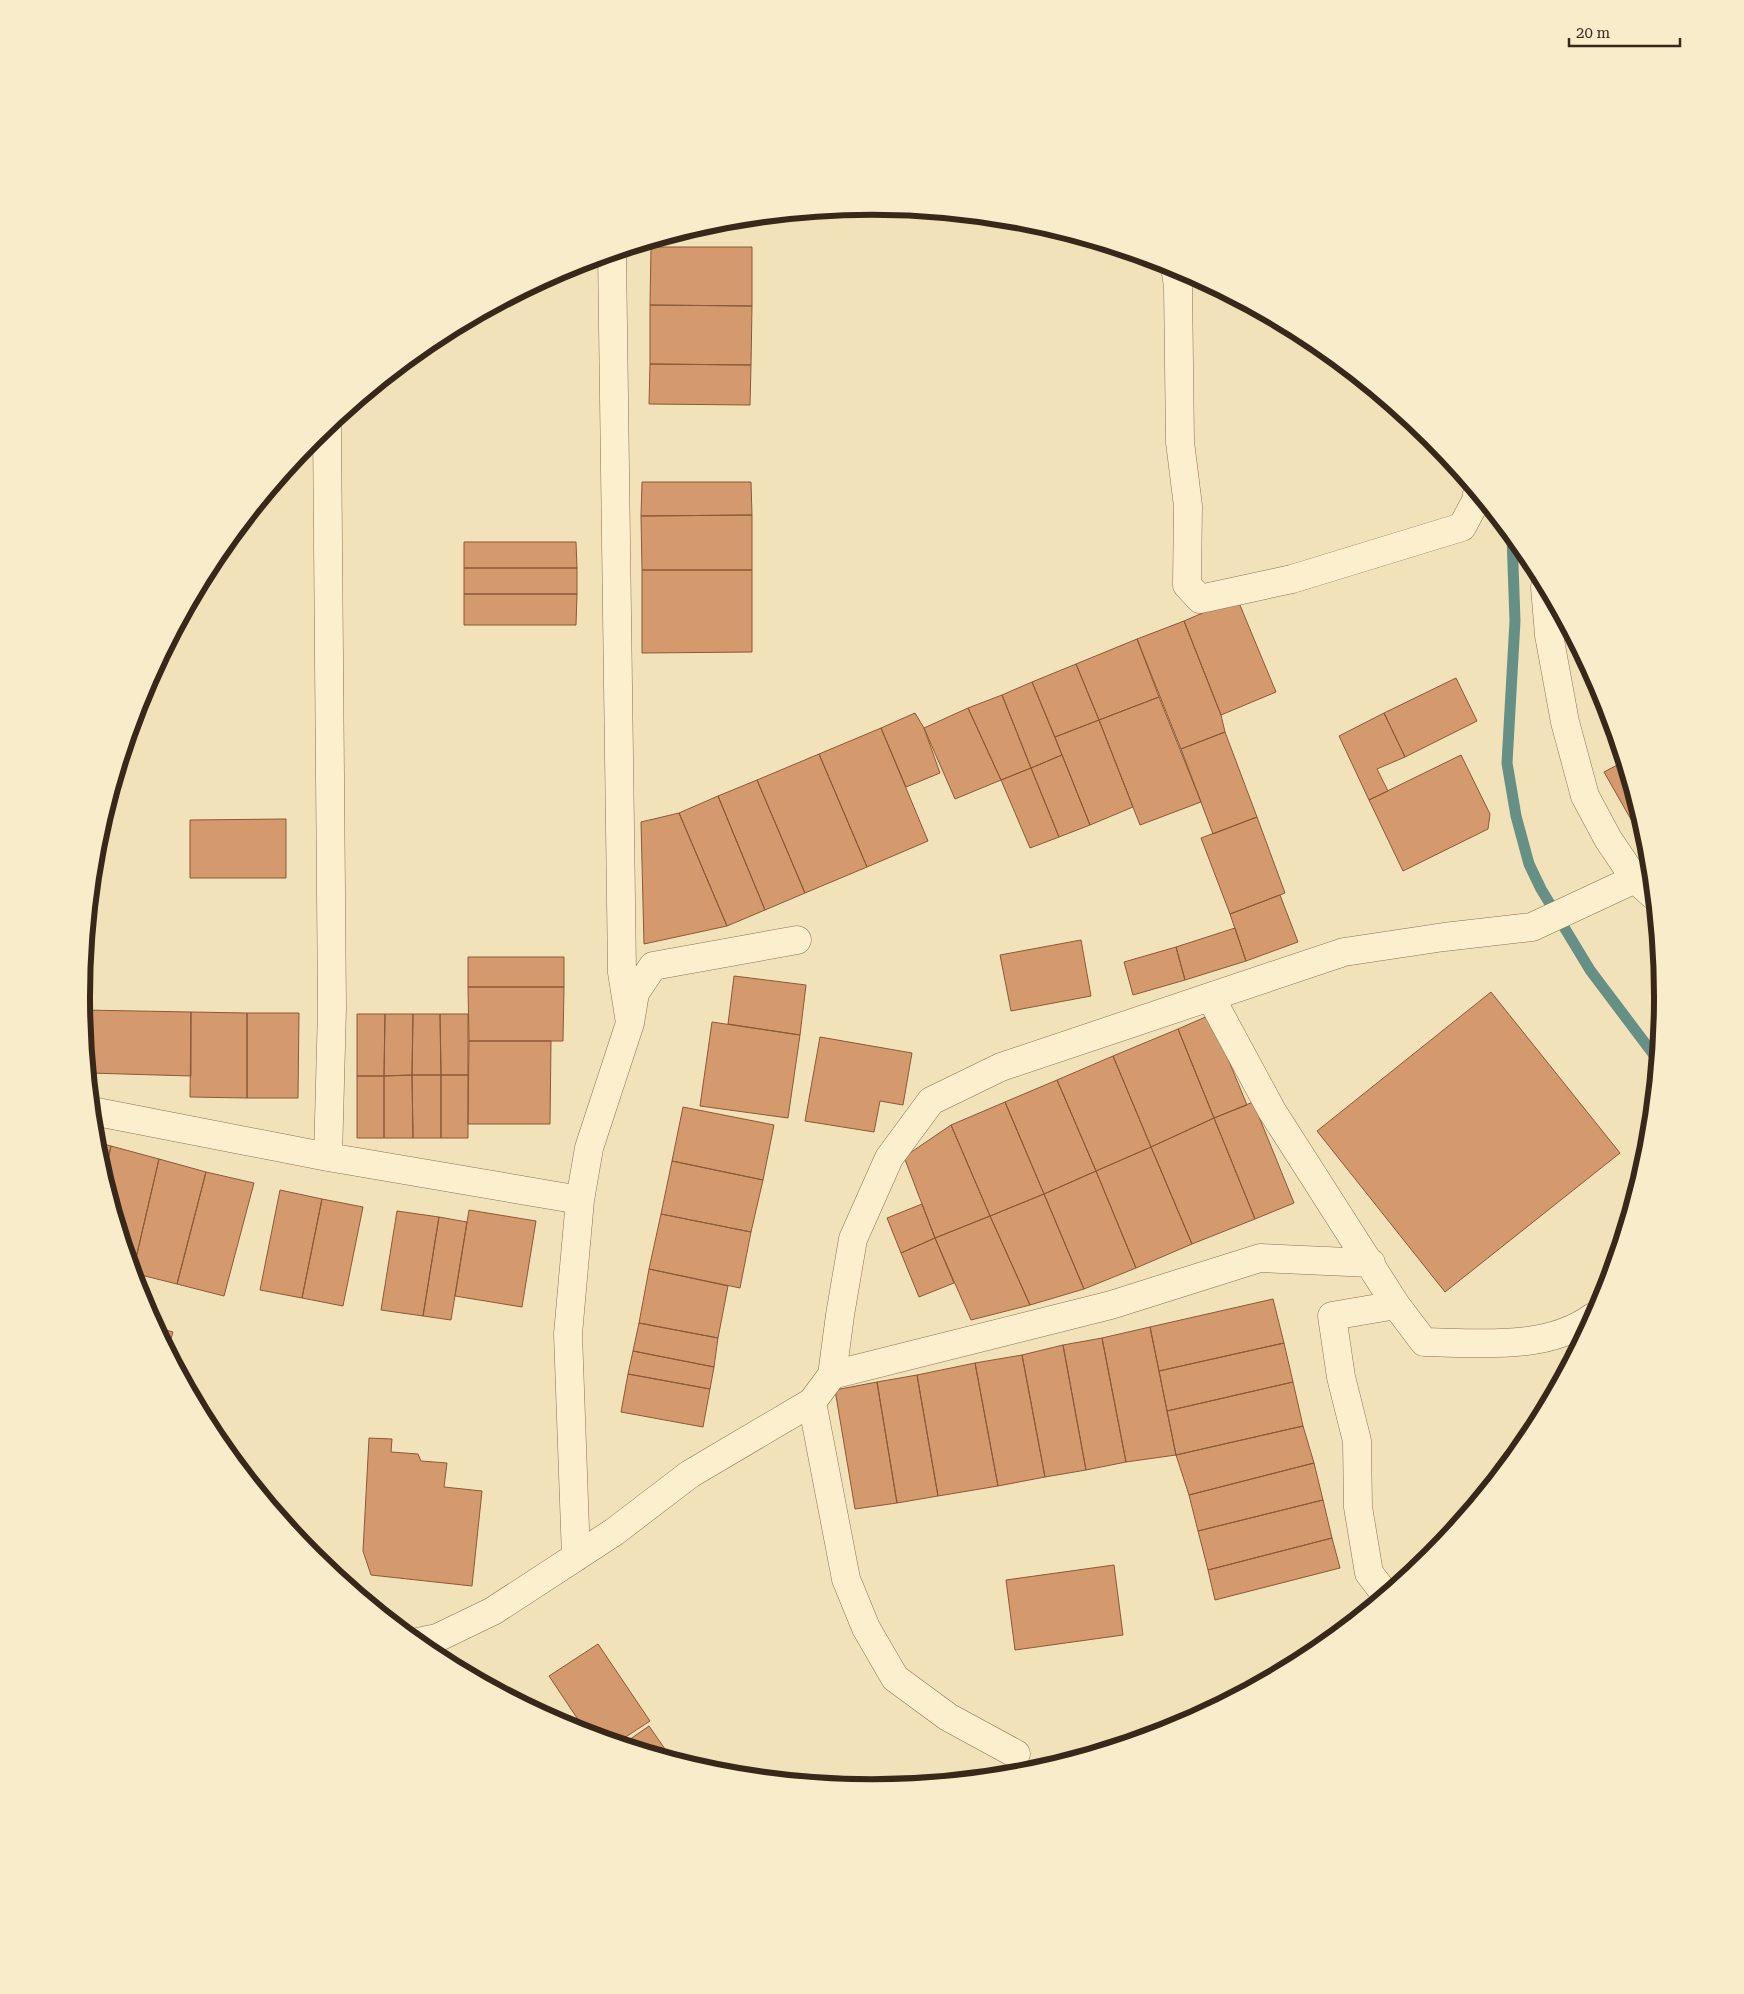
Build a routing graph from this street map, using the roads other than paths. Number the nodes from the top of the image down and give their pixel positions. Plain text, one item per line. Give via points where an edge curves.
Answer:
1 (612, 260) edge
2 (1177, 278) edge
3 (327, 436) edge
4 (1476, 501) edge
5 (1546, 602) edge
6 (1644, 887) edge
7 (797, 940) dead end
8 (1211, 998) junction
9 (630, 1023) junction
10 (99, 1112) edge
11 (328, 1157) junction
12 (580, 1200) junction
13 (1370, 1262) junction
14 (1396, 1305) junction
15 (1581, 1326) edge
16 (832, 1375) junction
17 (812, 1402) junction
18 (576, 1556) junction
19 (1382, 1590) edge
20 (428, 1640) edge
21 (1016, 1754) dead end

1 - 9 street via 622,972
2 - 4 street via 1180,442 1188,506 1187,586 1200,599 1292,579 1462,527
3 - 11 street via 332,1000
5 - 6 street via 1549,636 1565,722 1585,796 1608,839
6 - 8 street via 1580,905 1532,927 1344,952
7 - 9 street via 653,966 635,993
8 - 13 street via 1272,1111
8 - 16 street via 1001,1067 931,1101 889,1158 853,1239
9 - 12 street via 589,1148
10 - 11 street
11 - 12 street
12 - 18 street via 568,1334
13 - 14 street
13 - 16 street via 1260,1258 1102,1308
14 - 15 street via 1424,1342 1490,1344 1550,1338
14 - 19 street via 1332,1316 1341,1377 1357,1441 1358,1507 1369,1573
16 - 17 street
17 - 18 street via 690,1474 614,1532
17 - 21 street via 846,1579 866,1628 885,1662 895,1678 948,1717
18 - 20 street via 493,1611

